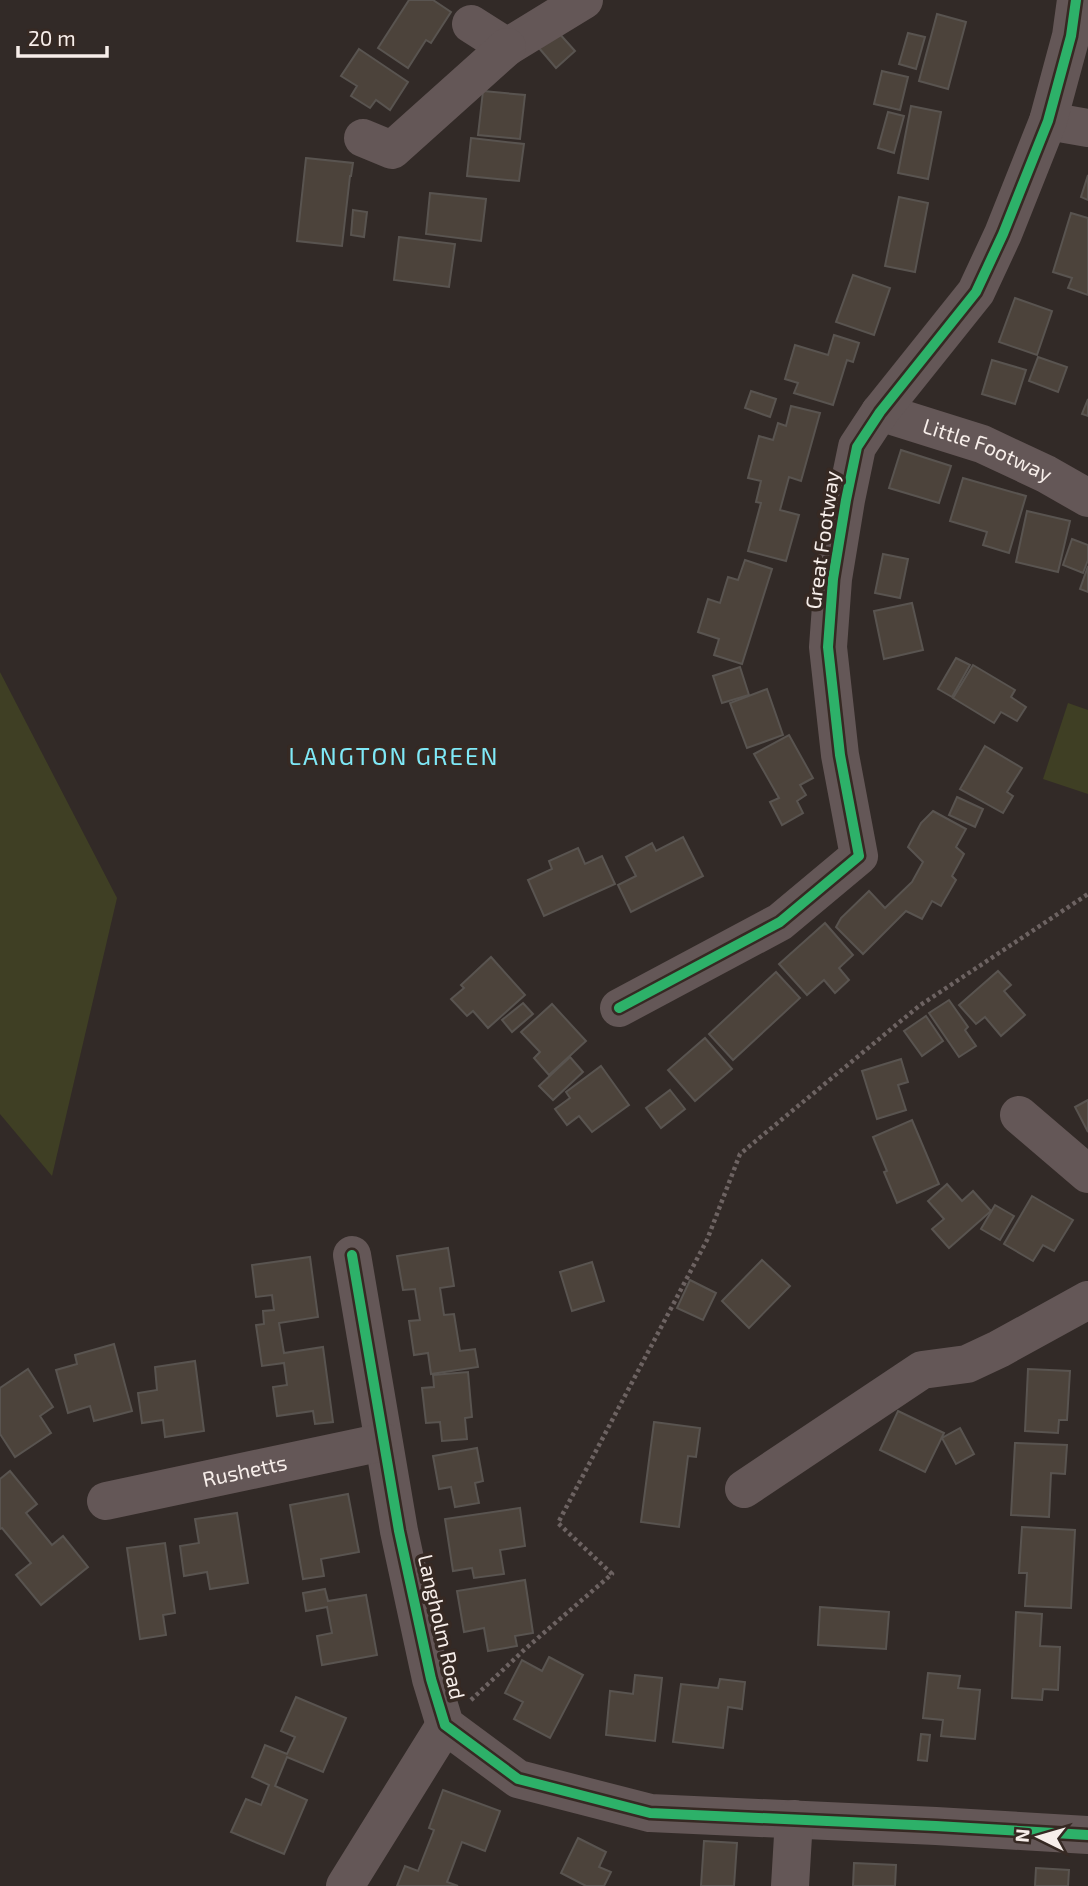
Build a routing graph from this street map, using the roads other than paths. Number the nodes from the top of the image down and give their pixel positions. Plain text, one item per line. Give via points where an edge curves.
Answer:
1 (584, 0) edge
2 (1076, 0) edge
3 (471, 24) dead end
4 (507, 47) junction
5 (1048, 121) junction
6 (1088, 128) edge
7 (363, 138) dead end
8 (880, 412) junction
9 (1088, 498) edge
10 (619, 1009) dead end
11 (1019, 1115) dead end
12 (1088, 1174) edge
13 (352, 1255) dead end
14 (1088, 1300) edge
15 (383, 1442) junction
16 (744, 1489) dead end
17 (106, 1501) dead end
18 (445, 1725) junction
19 (794, 1819) junction
20 (1088, 1835) edge
21 (345, 1886) edge
22 (790, 1886) edge

1 - 4 street
2 - 5 street, Great Footway
3 - 4 street
4 - 7 street via 392,150
5 - 6 street
5 - 8 street, Great Footway via 976,292
8 - 9 street, Little Footway via 982,444
8 - 10 street, Great Footway via 857,447 833,579 828,647 840,755 859,856 780,922
11 - 12 street
13 - 15 street, Langholm Road
14 - 16 street via 967,1364 922,1370
15 - 17 street, Rushetts
15 - 18 street, Langholm Road via 431,1679
18 - 19 street, Langholm Road via 519,1779 650,1813
18 - 21 street, Langholm Road
19 - 20 street, Langholm Road
19 - 22 street

